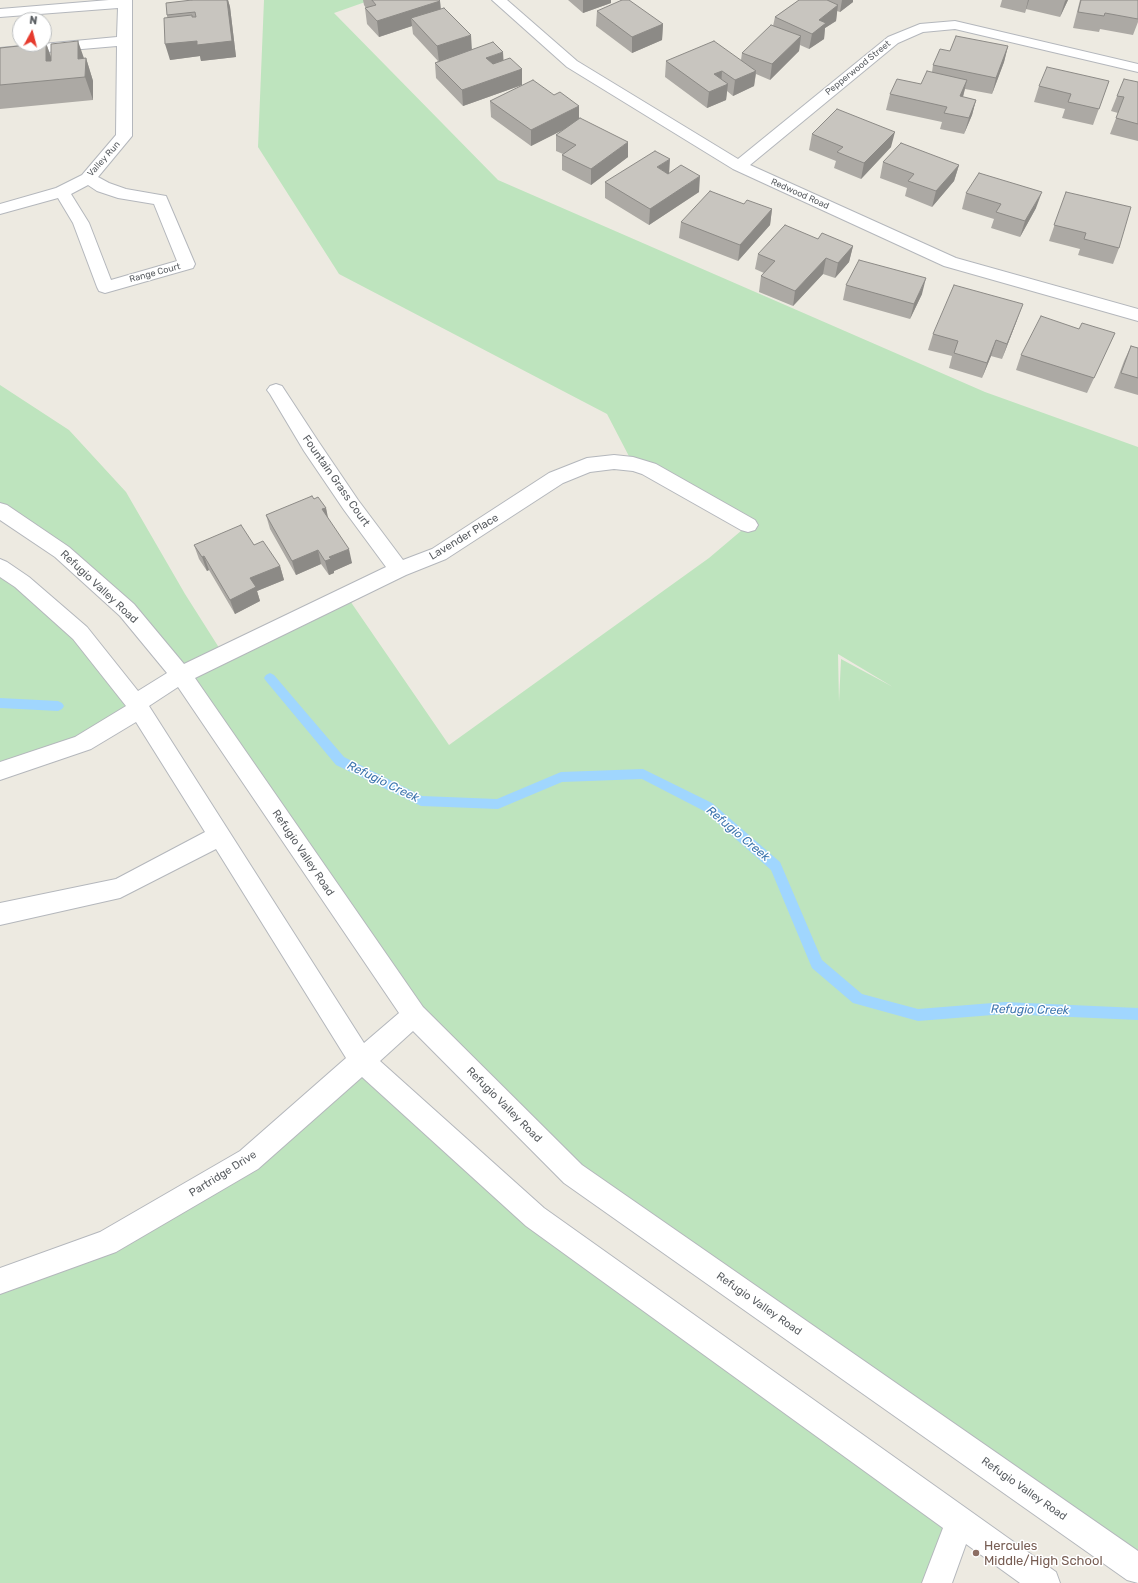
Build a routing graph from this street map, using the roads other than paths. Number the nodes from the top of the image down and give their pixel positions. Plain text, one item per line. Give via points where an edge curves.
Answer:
1 (499, 0) edge
2 (125, 1) edge
3 (0, 13) edge
4 (125, 41) junction
5 (0, 52) edge
6 (1138, 68) edge
7 (739, 166) junction
8 (88, 178) junction
9 (62, 192) junction
10 (0, 209) edge
11 (1138, 315) edge
12 (276, 390) dead end
13 (0, 510) edge
14 (748, 525) dead end
15 (0, 567) edge
16 (399, 570) junction
17 (181, 675) junction
18 (138, 706) junction
19 (0, 771) edge
20 (220, 835) junction
21 (0, 914) edge
22 (414, 1015) junction
23 (362, 1061) junction
24 (0, 1280) edge
25 (960, 1522) junction
26 (1138, 1568) edge
27 (937, 1583) edge
28 (1044, 1583) edge

1 - 7 street, Redwood Road via 572,64
2 - 3 street
2 - 4 street, Valley Run
4 - 5 street
4 - 8 street, Valley Run via 124,136
6 - 7 street, Pepperwood Street via 955,25 920,28 893,40
7 - 11 street, Redwood Road via 950,262
8 - 9 street, Valley Run
8 - 9 street, Range Court via 103,187 124,194 160,200 187,264 105,287 81,223
9 - 10 street, Valley Run
12 - 16 street, Fountain Grass Court via 351,506
13 - 17 street, Refugio Valley Road via 62,552 126,610
14 - 16 street, Lavender Place via 649,469 626,463 600,462 587,464 556,478 439,554
15 - 18 street via 22,582 80,633
16 - 17 street, Lavender Place
17 - 18 street, Lavender Place
17 - 22 street, Refugio Valley Road
18 - 19 street, Lavender Place via 83,743
18 - 20 street
20 - 21 street via 120,888
20 - 23 street
22 - 23 street, Partridge Drive
22 - 26 street, Refugio Valley Road via 573,1174
23 - 24 street, Partridge Drive via 249,1160 107,1243
23 - 25 street via 535,1217
25 - 27 street
25 - 28 street

